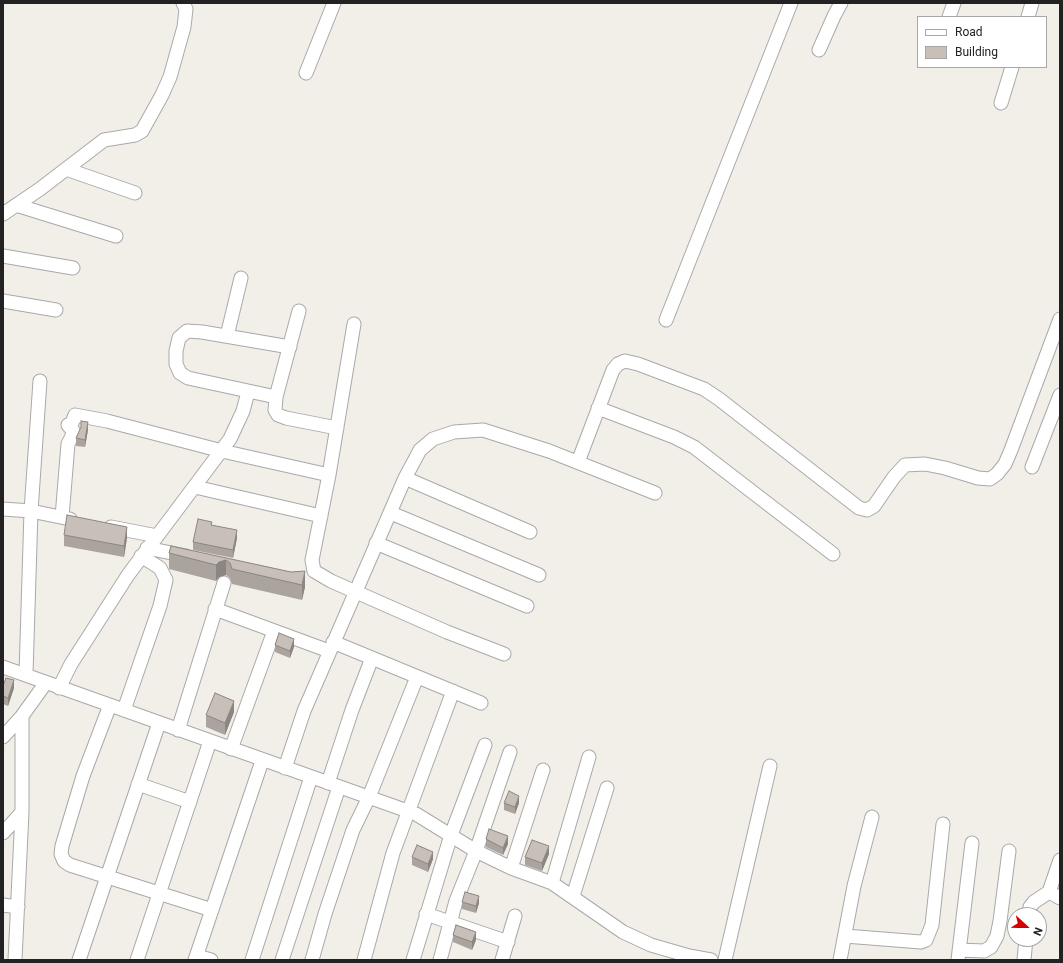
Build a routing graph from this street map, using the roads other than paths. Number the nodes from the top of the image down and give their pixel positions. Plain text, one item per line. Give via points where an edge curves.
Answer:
1 (182, 3) edge
2 (334, 3) edge
3 (791, 3) edge
4 (841, 3) edge
5 (954, 3) edge
6 (1032, 3) edge
7 (949, 16) edge
8 (1028, 16) edge
9 (819, 50) dead end
10 (1012, 68) edge
11 (306, 73) dead end
12 (1001, 103) dead end
13 (66, 169) junction
14 (135, 193) dead end
15 (16, 205) junction
16 (3, 214) edge
17 (116, 236) dead end
18 (3, 256) edge
19 (73, 268) dead end
20 (241, 278) dead end
21 (3, 301) edge
22 (56, 310) dead end
23 (299, 311) dead end
24 (1060, 319) edge
25 (666, 320) dead end
26 (354, 324) dead end
27 (227, 336) junction
28 (290, 347) junction
29 (40, 381) dead end
30 (248, 392) junction
31 (1060, 395) edge
32 (276, 397) junction
33 (598, 408) junction
34 (337, 428) junction
35 (222, 451) junction
36 (578, 462) junction
37 (1032, 467) dead end
38 (329, 475) junction
39 (405, 478) junction
40 (195, 487) junction
41 (655, 493) dead end
42 (3, 509) edge
43 (31, 511) junction
44 (391, 513) junction
45 (321, 516) junction
46 (62, 518) junction
47 (86, 522) edge
48 (102, 525) edge
49 (530, 532) dead end
50 (157, 536) junction
51 (376, 543) junction
52 (144, 552) junction
53 (833, 554) dead end
54 (202, 559) edge
55 (540, 575) dead end
56 (224, 584) dead end
57 (356, 591) junction
58 (527, 606) dead end
59 (215, 610) junction
60 (274, 631) junction
61 (331, 647) junction
62 (504, 654) dead end
63 (372, 658) junction
64 (3, 667) edge
65 (26, 674) junction
66 (417, 677) junction
67 (45, 684) junction
68 (59, 688) junction
69 (453, 691) junction
70 (481, 703) dead end
71 (110, 705) junction
72 (124, 710) junction
73 (22, 716) junction
74 (159, 723) junction
75 (178, 730) junction
76 (4, 734) edge
77 (210, 742) junction
78 (485, 745) dead end
79 (231, 749) junction
80 (510, 752) dead end
81 (588, 757) dead end
82 (262, 760) junction
83 (770, 766) dead end
84 (285, 768) junction
85 (543, 770) dead end
86 (311, 777) junction
87 (138, 784) junction
88 (333, 785) junction
89 (607, 788) dead end
90 (369, 797) junction
91 (190, 802) junction
92 (408, 811) junction
93 (22, 812) junction
94 (872, 817) dead end
95 (943, 824) dead end
96 (3, 833) edge
97 (451, 835) junction
98 (972, 843) dead end
99 (476, 851) junction
100 (1009, 851) dead end
101 (1060, 860) edge
102 (511, 868) junction
103 (106, 876) junction
104 (552, 883) junction
105 (159, 892) junction
106 (1055, 895) edge
107 (572, 896) junction
108 (3, 906) edge
109 (18, 907) junction
110 (1030, 907) edge
111 (212, 910) junction
112 (426, 914) junction
113 (515, 916) dead end
114 (450, 922) junction
115 (845, 936) junction
116 (508, 942) junction
117 (1025, 947) edge
118 (958, 955) edge
119 (196, 958) edge
120 (15, 960) edge
121 (79, 960) edge
122 (136, 960) edge
123 (211, 960) edge
124 (252, 960) edge
125 (282, 960) edge
126 (312, 960) edge
127 (364, 960) edge
128 (414, 960) edge
129 (440, 960) edge
130 (502, 960) edge
131 (711, 960) edge
132 (725, 960) edge
133 (840, 960) edge
134 (1024, 960) edge

1 - 13 street via 186,9 184,27 170,77 142,131 135,136 104,140
2 - 11 street
3 - 25 street
4 - 9 street
5 - 7 street
6 - 8 street
10 - 12 street
13 - 14 street
13 - 15 street
15 - 16 street
15 - 17 street
18 - 19 street
20 - 27 street
21 - 22 street
23 - 28 street
24 - 33 street via 1011,450 997,474 990,479 978,478 925,464 905,465 874,506 867,510 844,498 719,399 688,382 625,361 613,370
26 - 34 street
27 - 28 street
27 - 30 street via 187,331 180,338 176,364 180,373 188,378
28 - 32 street
29 - 43 street
30 - 32 street
30 - 35 street via 237,424
31 - 37 street
32 - 34 street via 275,410 278,415
33 - 36 street
33 - 53 street via 694,447
34 - 38 street
35 - 38 street
35 - 40 street
35 - 46 street via 75,415 72,423 68,425 74,432 68,444
36 - 39 street via 483,430 454,432 433,439 420,450
36 - 41 street
38 - 45 street
39 - 44 street
39 - 49 street
40 - 45 street
40 - 50 street
42 - 43 street
43 - 46 street
43 - 65 street
44 - 51 street
44 - 55 street
45 - 57 street via 309,574
46 - 47 street
48 - 50 street
50 - 52 street
51 - 57 street
51 - 58 street
52 - 54 street
52 - 68 street
52 - 72 street via 160,568 166,580 160,606
56 - 59 street
57 - 61 street
57 - 62 street
59 - 60 street
59 - 75 street
60 - 61 street
60 - 79 street
61 - 63 street
61 - 84 street via 304,711
63 - 66 street
63 - 88 street via 352,710
64 - 65 street
65 - 67 street
66 - 69 street
66 - 90 street
67 - 68 street
67 - 73 street
68 - 71 street
69 - 70 street
69 - 92 street
71 - 72 street
71 - 103 street via 83,776 61,854 64,861 70,865
72 - 74 street
73 - 76 street
73 - 93 street
74 - 75 street
74 - 87 street
75 - 77 street
77 - 79 street
77 - 91 street
78 - 97 street
79 - 82 street
80 - 99 street
81 - 104 street
82 - 84 street
82 - 111 street
83 - 132 street
84 - 86 street
85 - 102 street
86 - 88 street
86 - 124 street
87 - 91 street
87 - 103 street
88 - 90 street
88 - 125 street
89 - 107 street
90 - 92 street
90 - 126 street via 353,830
91 - 105 street
92 - 97 street
92 - 127 street via 393,853
93 - 96 street
93 - 109 street
94 - 115 street via 854,886
95 - 115 street via 932,925 926,940 921,942
97 - 99 street
97 - 112 street
98 - 118 street
99 - 102 street
99 - 114 street
100 - 118 street via 997,936 991,947 984,951
101 - 106 street
102 - 104 street
103 - 105 street
103 - 121 street
104 - 107 street
105 - 111 street
105 - 122 street
106 - 110 street via 1034,902
107 - 131 street via 623,932 651,945
108 - 109 street
109 - 120 street
111 - 119 street
112 - 114 street
112 - 128 street
113 - 116 street
114 - 116 street
114 - 129 street
115 - 133 street
116 - 130 street
117 - 134 street
119 - 123 street

